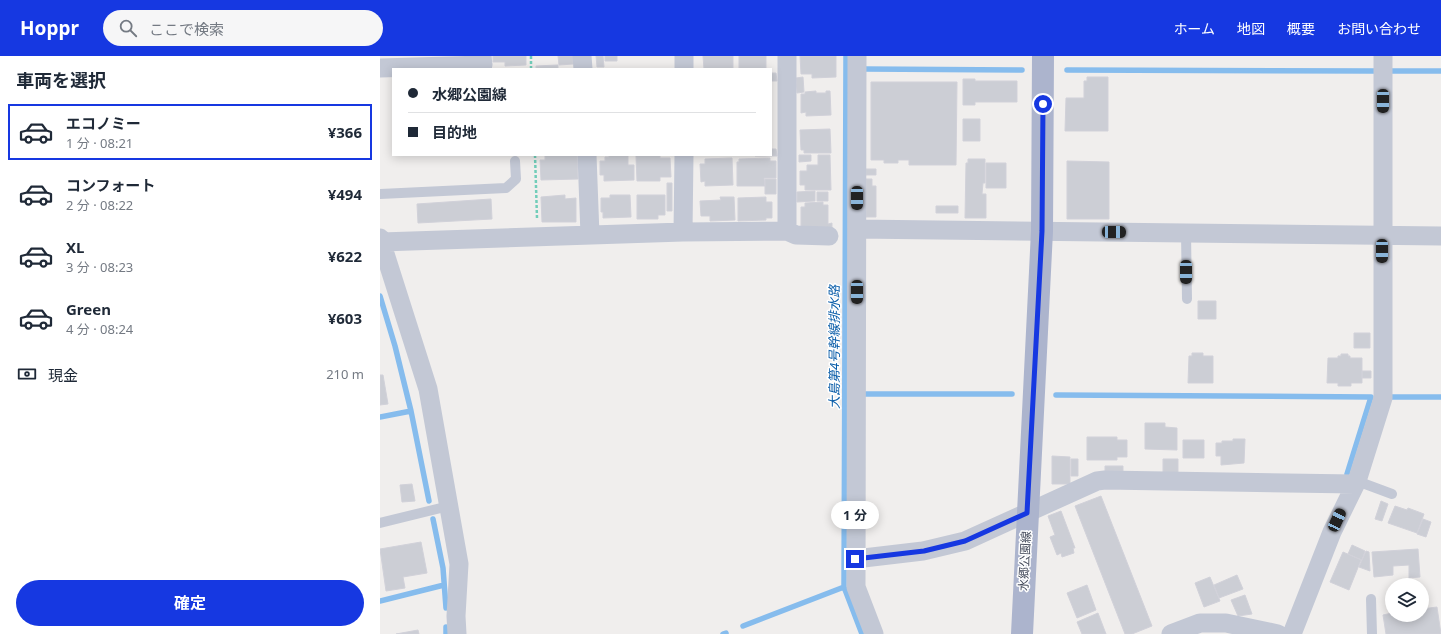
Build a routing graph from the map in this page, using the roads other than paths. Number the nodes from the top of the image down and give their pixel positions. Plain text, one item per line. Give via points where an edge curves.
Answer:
1 (482, 56) edge
2 (582, 56) edge
3 (684, 56) edge
4 (787, 56) edge
5 (857, 56) edge
6 (1043, 56) edge
7 (1383, 56) edge
8 (403, 62) edge
9 (380, 68) edge
10 (583, 68) edge
11 (684, 68) edge
12 (587, 156) edge
13 (684, 156) edge
14 (515, 160) dead end
15 (380, 194) edge
16 (857, 229) junction
17 (786, 231) junction
18 (1042, 231) junction
19 (683, 232) junction
20 (1186, 233) junction
21 (590, 235) junction
22 (829, 236) dead end
23 (1382, 236) junction
24 (1441, 236) edge
25 (381, 240) edge
26 (1186, 299) dead end
27 (1356, 483) junction
28 (1392, 494) dead end
29 (449, 506) junction
30 (1027, 513) junction
31 (380, 523) edge
32 (855, 559) junction
33 (1372, 599) dead end
34 (457, 634) edge
35 (874, 634) edge
36 (1022, 634) edge
37 (1171, 634) edge
38 (1278, 634) edge
39 (1292, 634) edge
40 (1372, 634) edge

1 - 8 street via 483,65
2 - 10 street
3 - 11 street
4 - 17 street
5 - 16 street
6 - 18 main road, 水郷公園線
7 - 23 street
8 - 9 street
12 - 21 street
13 - 19 street
14 - 15 lane via 516,179 506,188
16 - 18 street
16 - 32 street
17 - 19 street
17 - 22 street via 796,235
18 - 20 street
18 - 30 main road, 水郷公園線
19 - 21 street
20 - 23 street
20 - 26 lane
21 - 25 street
23 - 24 street
23 - 27 street via 1383,398
25 - 29 street via 428,389
27 - 28 lane
27 - 30 street via 1105,480
27 - 39 street via 1332,532
29 - 31 lane
29 - 34 street via 459,564
30 - 32 street via 965,541 924,551
30 - 36 main road, 水郷公園線
32 - 35 street via 856,587
33 - 40 lane
37 - 38 street via 1200,623 1226,623

